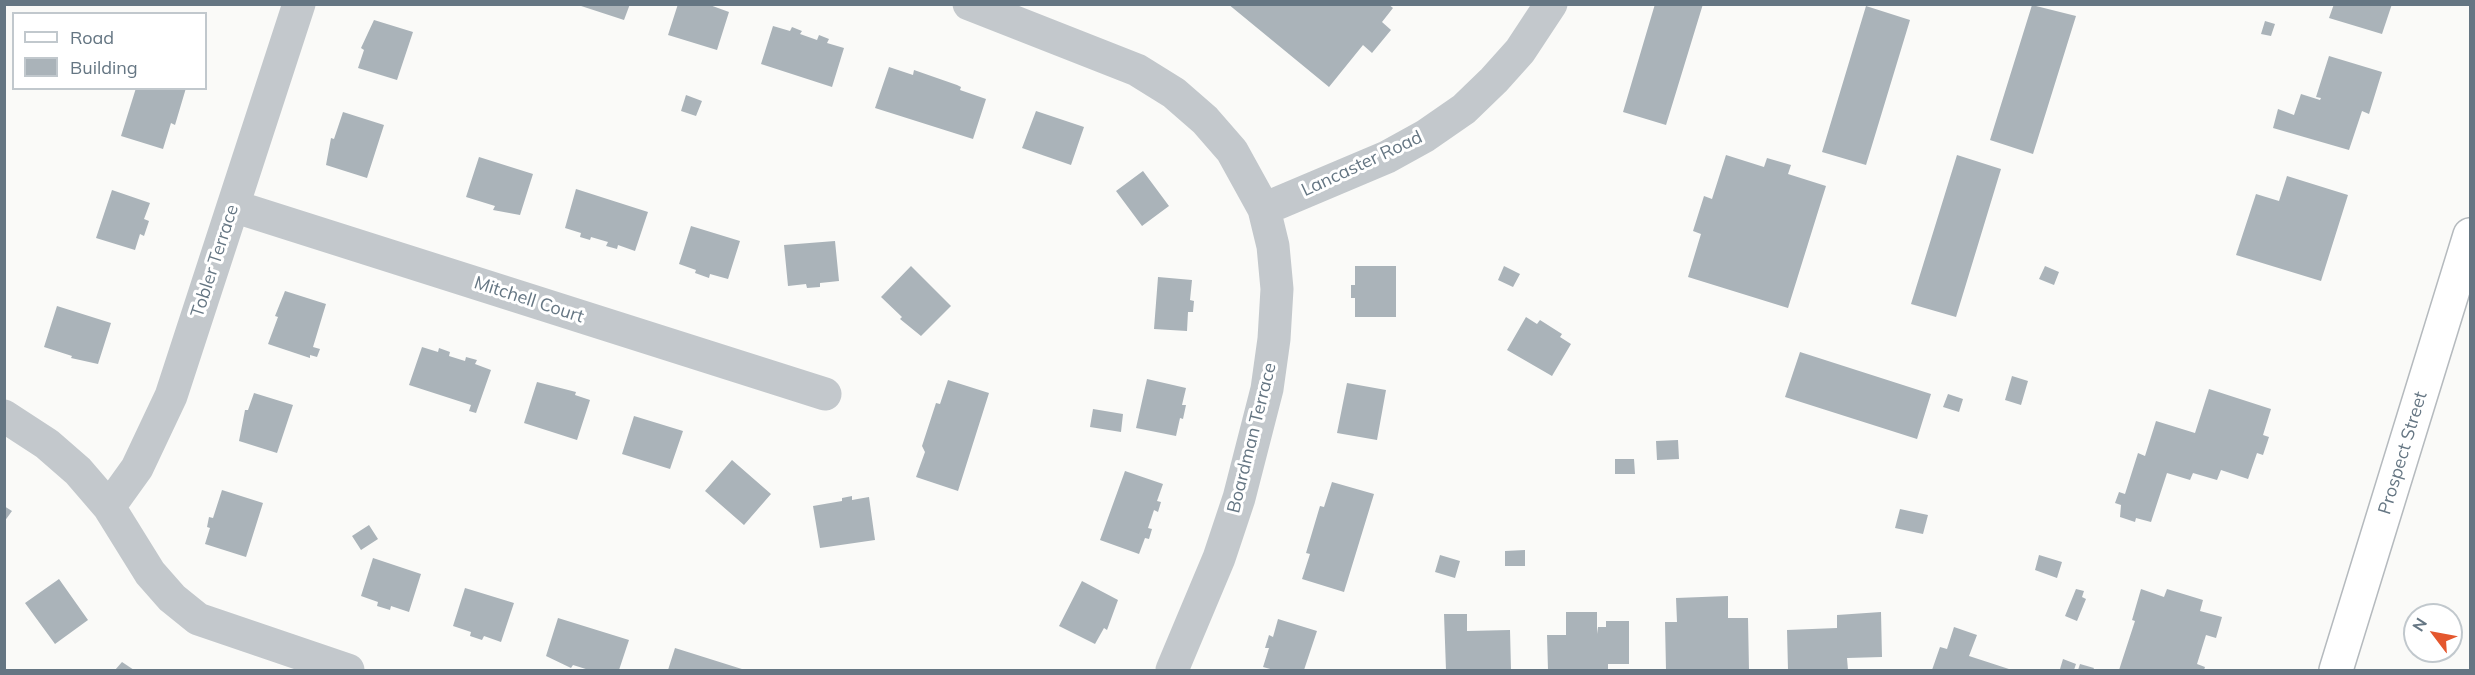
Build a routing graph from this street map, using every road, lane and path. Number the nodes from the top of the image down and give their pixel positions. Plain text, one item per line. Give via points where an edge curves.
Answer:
1 (299, 4) edge
2 (969, 4) edge
3 (1551, 4) edge
4 (233, 206) junction
5 (1264, 209) junction
6 (2470, 235) edge
7 (825, 394) dead end
8 (4, 416) edge
9 (110, 507) junction
10 (348, 670) edge
11 (1172, 670) edge
12 (2336, 670) edge

1 - 4 street, Tobler Terrace
2 - 5 street, Boardman Terrace via 1137,70 1174,93 1232,151
3 - 5 street, Lancaster Road via 1520,51 1494,80 1425,136 1342,178
4 - 7 street, Mitchell Court
4 - 9 street, Tobler Terrace via 171,396 137,468
5 - 11 street, Boardman Terrace via 1277,289 1267,389 1236,508
6 - 12 main road, Prospect Street
8 - 9 street via 47,444
9 - 10 street via 150,573 198,619

